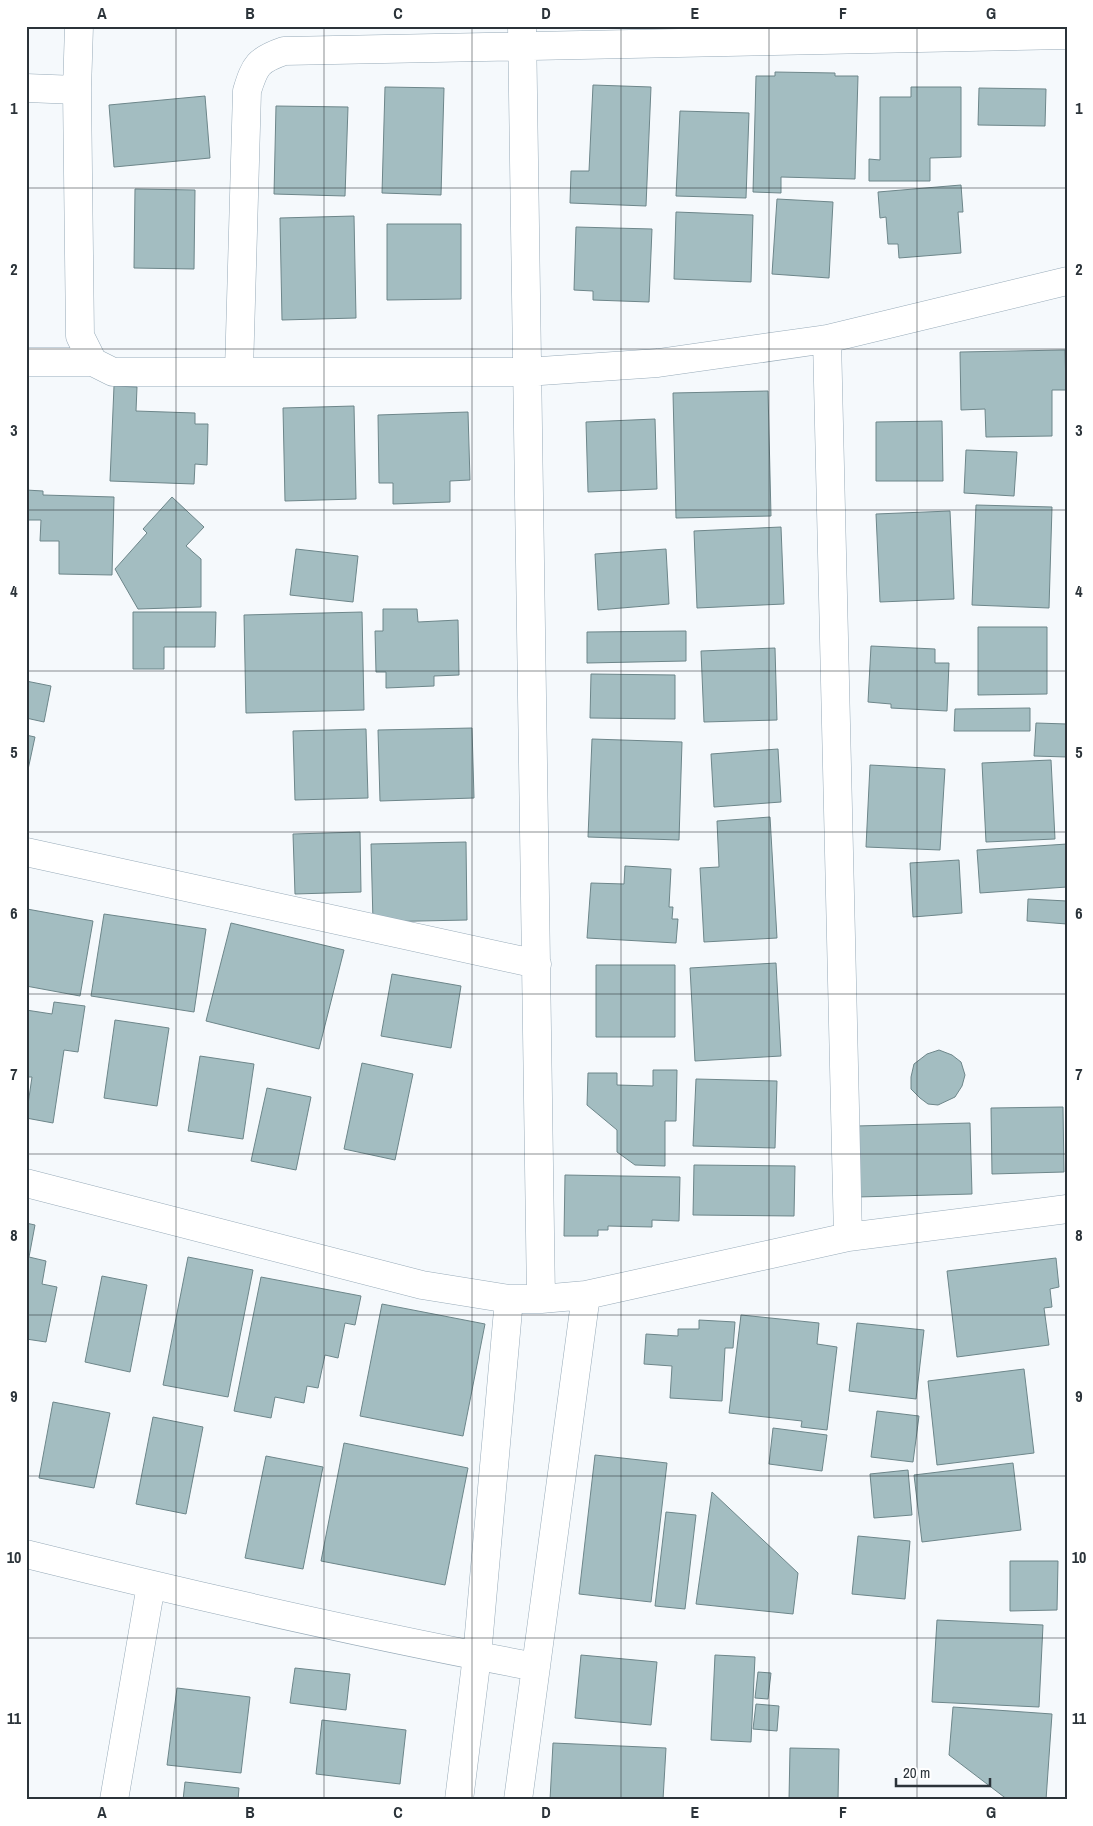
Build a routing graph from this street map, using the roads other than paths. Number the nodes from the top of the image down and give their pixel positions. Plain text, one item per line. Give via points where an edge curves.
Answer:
1 (79, 26) edge
2 (1067, 35) edge
3 (522, 36) edge
4 (26, 88) edge
5 (77, 90) junction
6 (1067, 281) edge
7 (827, 339) junction
8 (26, 362) edge
9 (93, 362) junction
10 (240, 371) junction
11 (526, 372) junction
12 (26, 852) edge
13 (537, 964) junction
14 (26, 1183) edge
15 (1067, 1209) edge
16 (848, 1237) junction
17 (586, 1295) junction
18 (509, 1299) junction
19 (541, 1299) junction
20 (26, 1554) edge
21 (151, 1585) junction
22 (478, 1656) junction
23 (536, 1667) junction
24 (114, 1800) edge
25 (459, 1800) edge
26 (518, 1800) edge

1 - 5 street
2 - 3 street
3 - 10 street via 284,51 266,57 253,71 247,91
3 - 11 street
4 - 5 street
5 - 9 street via 80,336
6 - 7 street
7 - 11 street via 658,363
7 - 16 street
8 - 9 street
9 - 10 street via 113,372
10 - 11 street
11 - 13 street
12 - 13 street
13 - 19 street
14 - 18 street via 422,1285
15 - 16 street
16 - 17 street
17 - 19 street
17 - 23 street
18 - 19 street
18 - 22 street
20 - 21 street
21 - 22 street
21 - 24 street
22 - 23 street
22 - 25 street
23 - 26 street

